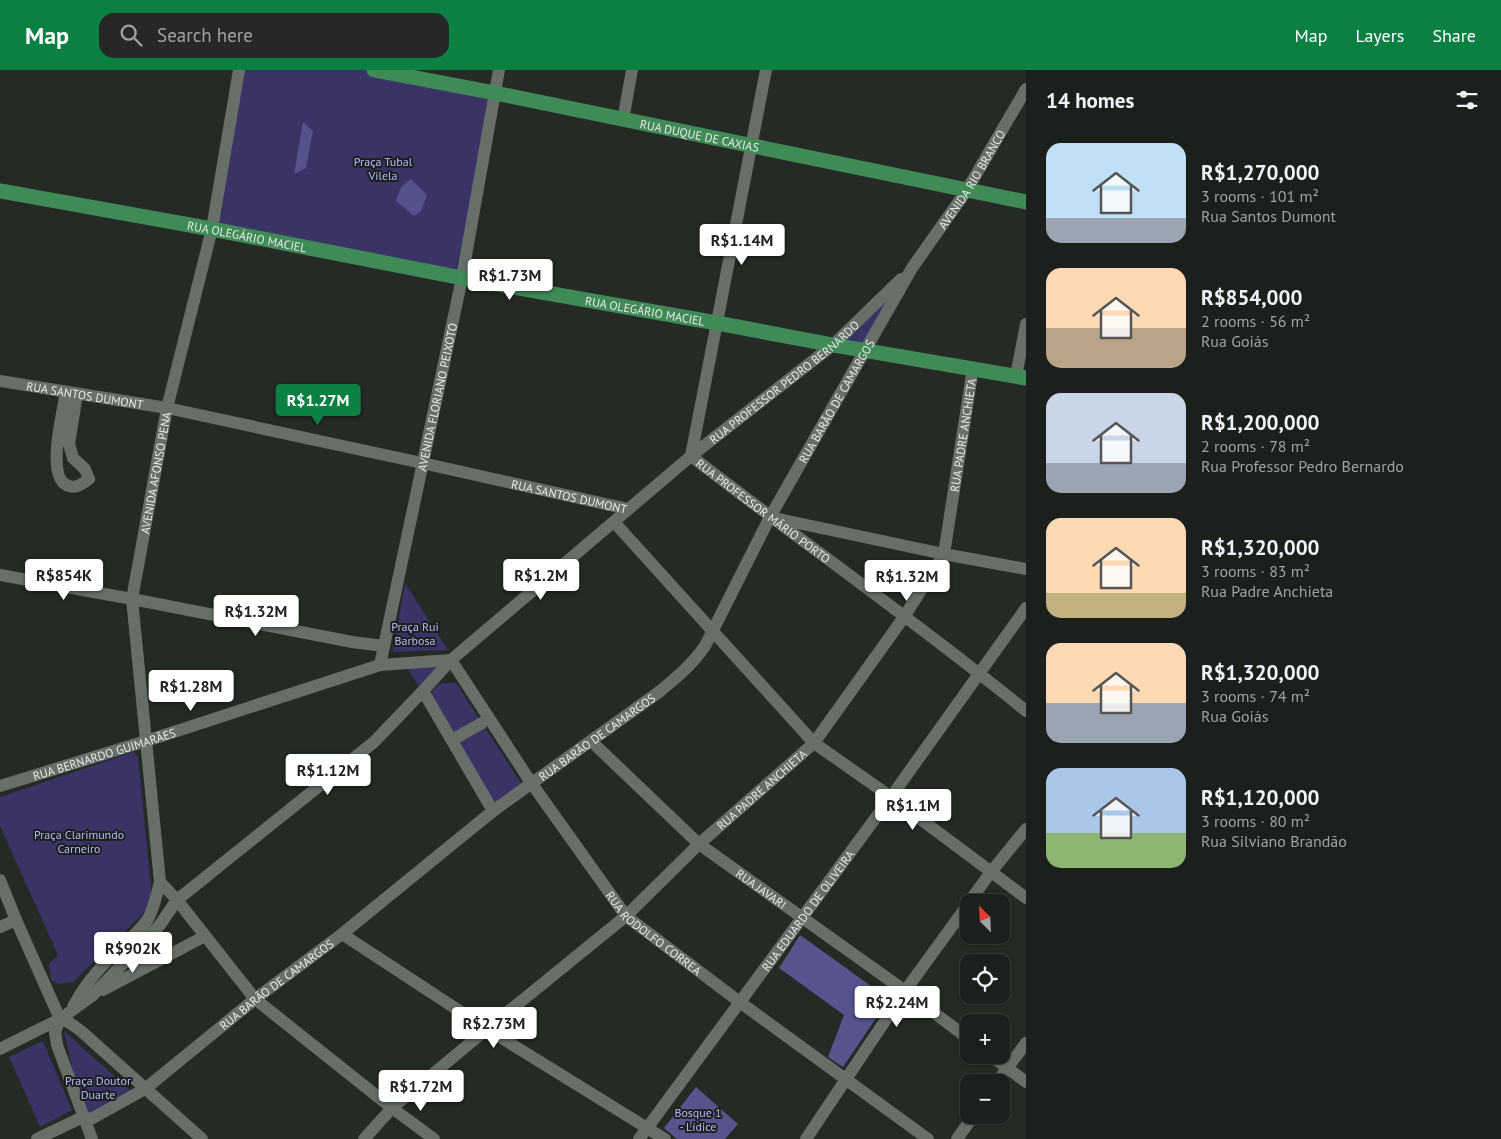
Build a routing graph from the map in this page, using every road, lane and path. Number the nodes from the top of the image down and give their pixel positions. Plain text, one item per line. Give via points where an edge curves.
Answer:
1 (239, 70) edge
2 (374, 70) edge
3 (499, 70) edge
4 (632, 70) edge
5 (766, 70) edge
6 (1026, 88) edge
7 (495, 93) junction
8 (624, 120) junction
9 (751, 147) junction
10 (967, 190) junction
11 (0, 191) edge
12 (1026, 202) edge
13 (212, 229) junction
14 (912, 268) junction
15 (462, 278) junction
16 (717, 322) junction
17 (1026, 324) edge
18 (833, 345) junction
19 (864, 351) junction
20 (974, 368) junction
21 (1021, 377) edge
22 (0, 381) edge
23 (71, 393) junction
24 (167, 408) junction
25 (691, 456) junction
26 (422, 463) junction
27 (628, 509) junction
28 (770, 517) junction
29 (614, 522) junction
30 (944, 554) junction
31 (1026, 569) edge
32 (0, 576) edge
33 (132, 598) junction
34 (1026, 608) edge
35 (904, 617) junction
36 (713, 631) junction
37 (384, 646) junction
38 (451, 660) junction
39 (380, 665) junction
40 (980, 674) junction
41 (424, 691) junction
42 (1026, 711) edge
43 (482, 723) dead end
44 (452, 740) junction
45 (146, 741) junction
46 (591, 741) junction
47 (814, 743) junction
48 (532, 784) junction
49 (0, 786) edge
50 (891, 798) junction
51 (493, 811) junction
52 (1026, 829) edge
53 (700, 844) junction
54 (992, 872) junction
55 (0, 880) edge
56 (160, 882) junction
57 (976, 894) edge
58 (1026, 898) edge
59 (177, 900) junction
60 (960, 915) edge
61 (626, 916) junction
62 (802, 918) junction
63 (16, 920) junction
64 (0, 927) edge
65 (342, 934) junction
66 (205, 936) junction
67 (905, 991) junction
68 (92, 996) junction
69 (255, 999) junction
70 (741, 1003) junction
71 (71, 1010) junction
72 (60, 1019) junction
73 (487, 1029) junction
74 (960, 1032) edge
75 (1026, 1043) edge
76 (0, 1049) edge
77 (1002, 1064) edge
78 (1007, 1068) junction
79 (1003, 1074) edge
80 (846, 1079) junction
81 (1026, 1082) edge
82 (145, 1088) junction
83 (392, 1108) junction
84 (83, 1117) junction
85 (968, 1124) edge
86 (647, 1127) junction
87 (36, 1139) edge
88 (92, 1139) edge
89 (202, 1139) edge
90 (364, 1139) edge
91 (434, 1139) edge
92 (639, 1139) edge
93 (665, 1139) edge
94 (806, 1139) edge
95 (928, 1139) edge
96 (957, 1139) edge

1 - 13 street, AVENIDA AFONSO PENA
2 - 7 main road, RUA DUQUE DE CAXIAS
3 - 7 street, AVENIDA FLORIANO PEIXOTO
4 - 8 street
5 - 9 street
6 - 10 street, AVENIDA RIO BRANCO
7 - 8 main road, RUA DUQUE DE CAXIAS
7 - 15 street, AVENIDA FLORIANO PEIXOTO
8 - 9 main road, RUA DUQUE DE CAXIAS
9 - 10 main road, RUA DUQUE DE CAXIAS
9 - 16 street
10 - 12 main road, RUA DUQUE DE CAXIAS
10 - 14 street, AVENIDA RIO BRANCO
11 - 13 main road, RUA OLEGÁRIO MACIEL
13 - 15 main road, RUA OLEGÁRIO MACIEL
13 - 24 street, AVENIDA AFONSO PENA
14 - 18 street, RUA PROFESSOR PEDRO BERNARDO
14 - 19 street, RUA BARÃO DE CAMARGOS
15 - 16 main road, RUA OLEGÁRIO MACIEL
15 - 26 street, AVENIDA FLORIANO PEIXOTO
16 - 18 main road, RUA OLEGÁRIO MACIEL
16 - 25 street
17 - 21 street
18 - 19 main road, RUA OLEGÁRIO MACIEL
18 - 25 street, RUA PROFESSOR PEDRO BERNARDO
19 - 20 main road, RUA OLEGÁRIO MACIEL
19 - 28 street, RUA BARÃO DE CAMARGOS
20 - 21 main road, RUA OLEGÁRIO MACIEL
20 - 30 street, RUA PADRE ANCHIETA
22 - 23 street, RUA SANTOS DUMONT
23 - 23 street via 56,453 56,466 62,482 69,487 80,486 89,478 73,458 68,444
23 - 24 street, RUA SANTOS DUMONT
24 - 26 street, RUA SANTOS DUMONT
24 - 33 street, AVENIDA AFONSO PENA
25 - 27 street, RUA PROFESSOR PEDRO BERNARDO
25 - 28 street, RUA PROFESSOR MÁRIO PORTO
26 - 27 street, RUA SANTOS DUMONT
26 - 37 street, AVENIDA FLORIANO PEIXOTO
27 - 29 street, RUA SANTOS DUMONT
28 - 30 street
28 - 35 street, RUA PROFESSOR MÁRIO PORTO
28 - 36 street, RUA BARÃO DE CAMARGOS
29 - 36 street, RUA SANTOS DUMONT
29 - 38 street
30 - 31 street
30 - 35 street, RUA PADRE ANCHIETA
32 - 33 street
33 - 37 street
33 - 45 street, AVENIDA AFONSO PENA
34 - 40 street, RUA EDUARDO DE OLIVEIRA
35 - 40 street, RUA PROFESSOR MÁRIO PORTO
35 - 47 street, RUA PADRE ANCHIETA
36 - 46 street, RUA BARÃO DE CAMARGOS via 697,657 680,675
36 - 47 street, RUA SANTOS DUMONT
37 - 39 street, AVENIDA FLORIANO PEIXOTO
38 - 39 street, RUA BERNARDO GUIMARÃES
38 - 41 street
38 - 48 street, RUA RODOLFO CORREA
39 - 45 street, RUA BERNARDO GUIMARÃES
40 - 42 street, RUA PROFESSOR MÁRIO PORTO
40 - 50 street, RUA EDUARDO DE OLIVEIRA
41 - 44 street
41 - 59 street via 374,742
43 - 44 street
44 - 51 street
45 - 49 street, RUA BERNARDO GUIMARÃES
45 - 56 street, AVENIDA AFONSO PENA
46 - 48 street, RUA BARÃO DE CAMARGOS
46 - 53 street, RUA JAVARI
47 - 50 street, RUA SANTOS DUMONT
47 - 53 street, RUA PADRE ANCHIETA
48 - 51 street, RUA BARÃO DE CAMARGOS
48 - 61 street, RUA RODOLFO CORREA
50 - 54 street, RUA SANTOS DUMONT
50 - 62 street, RUA EDUARDO DE OLIVEIRA
51 - 65 street, RUA BARÃO DE CAMARGOS
52 - 54 street
53 - 61 street, RUA PADRE ANCHIETA
53 - 62 street, RUA JAVARI
54 - 57 street
54 - 58 street, RUA SANTOS DUMONT
55 - 63 street
56 - 59 street
56 - 71 street via 147,920 94,973
59 - 66 street
59 - 68 street via 160,926
60 - 67 street
61 - 70 street, RUA RODOLFO CORREA
61 - 73 street, RUA PADRE ANCHIETA
62 - 67 street, RUA JAVARI
62 - 70 street, RUA EDUARDO DE OLIVEIRA
63 - 64 street
63 - 72 street
65 - 69 street, RUA BARÃO DE CAMARGOS
65 - 73 street
66 - 68 street
66 - 69 street
67 - 74 street, RUA JAVARI
67 - 80 street
68 - 71 street
69 - 82 street, RUA BARÃO DE CAMARGOS
69 - 83 street
70 - 80 street, RUA RODOLFO CORREA
70 - 86 street, RUA EDUARDO DE OLIVEIRA
71 - 72 street
72 - 76 street
72 - 82 street via 81,1031
72 - 84 street via 57,1045
73 - 83 street, RUA PADRE ANCHIETA
73 - 86 street
75 - 78 street
77 - 78 street
78 - 79 street
78 - 81 street
80 - 94 street
80 - 95 street, RUA RODOLFO CORREA
82 - 84 street via 91,1119
82 - 89 street
83 - 90 street, RUA PADRE ANCHIETA
83 - 91 street
84 - 87 street
84 - 88 street
85 - 96 street
86 - 92 street, RUA EDUARDO DE OLIVEIRA
86 - 93 street

